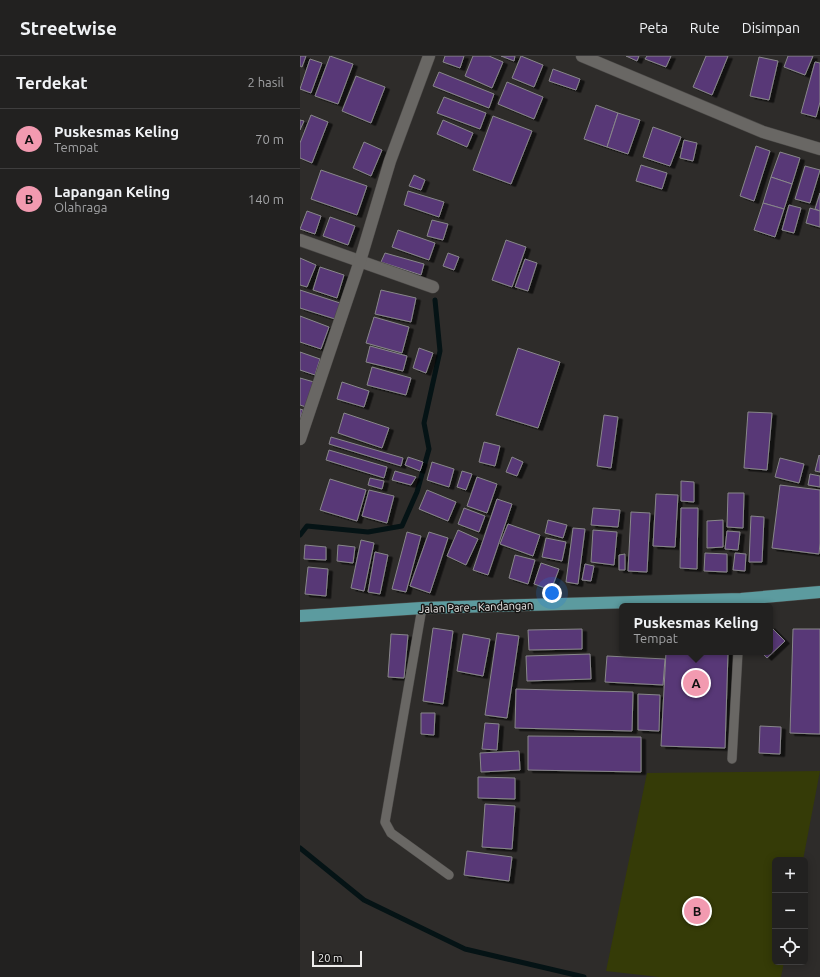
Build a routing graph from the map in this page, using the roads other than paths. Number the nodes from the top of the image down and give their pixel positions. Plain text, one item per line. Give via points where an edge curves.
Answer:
1 (429, 56) edge
2 (586, 57) edge
3 (820, 149) edge
4 (300, 240) edge
5 (360, 261) junction
6 (433, 287) dead end
7 (300, 439) edge
8 (820, 592) edge
9 (741, 603) edge
10 (619, 605) edge
11 (422, 608) junction
12 (300, 616) edge
13 (738, 655) edge
14 (732, 759) dead end
15 (449, 874) dead end

1 - 5 street via 390,161
2 - 3 street via 763,132
4 - 5 street
5 - 6 street
5 - 7 street
8 - 9 main road, Jalan Pare - Kandangan
10 - 11 main road, Jalan Pare - Kandangan
11 - 12 main road, Jalan Pare - Kandangan
11 - 15 lane via 385,822 391,833
13 - 14 lane

